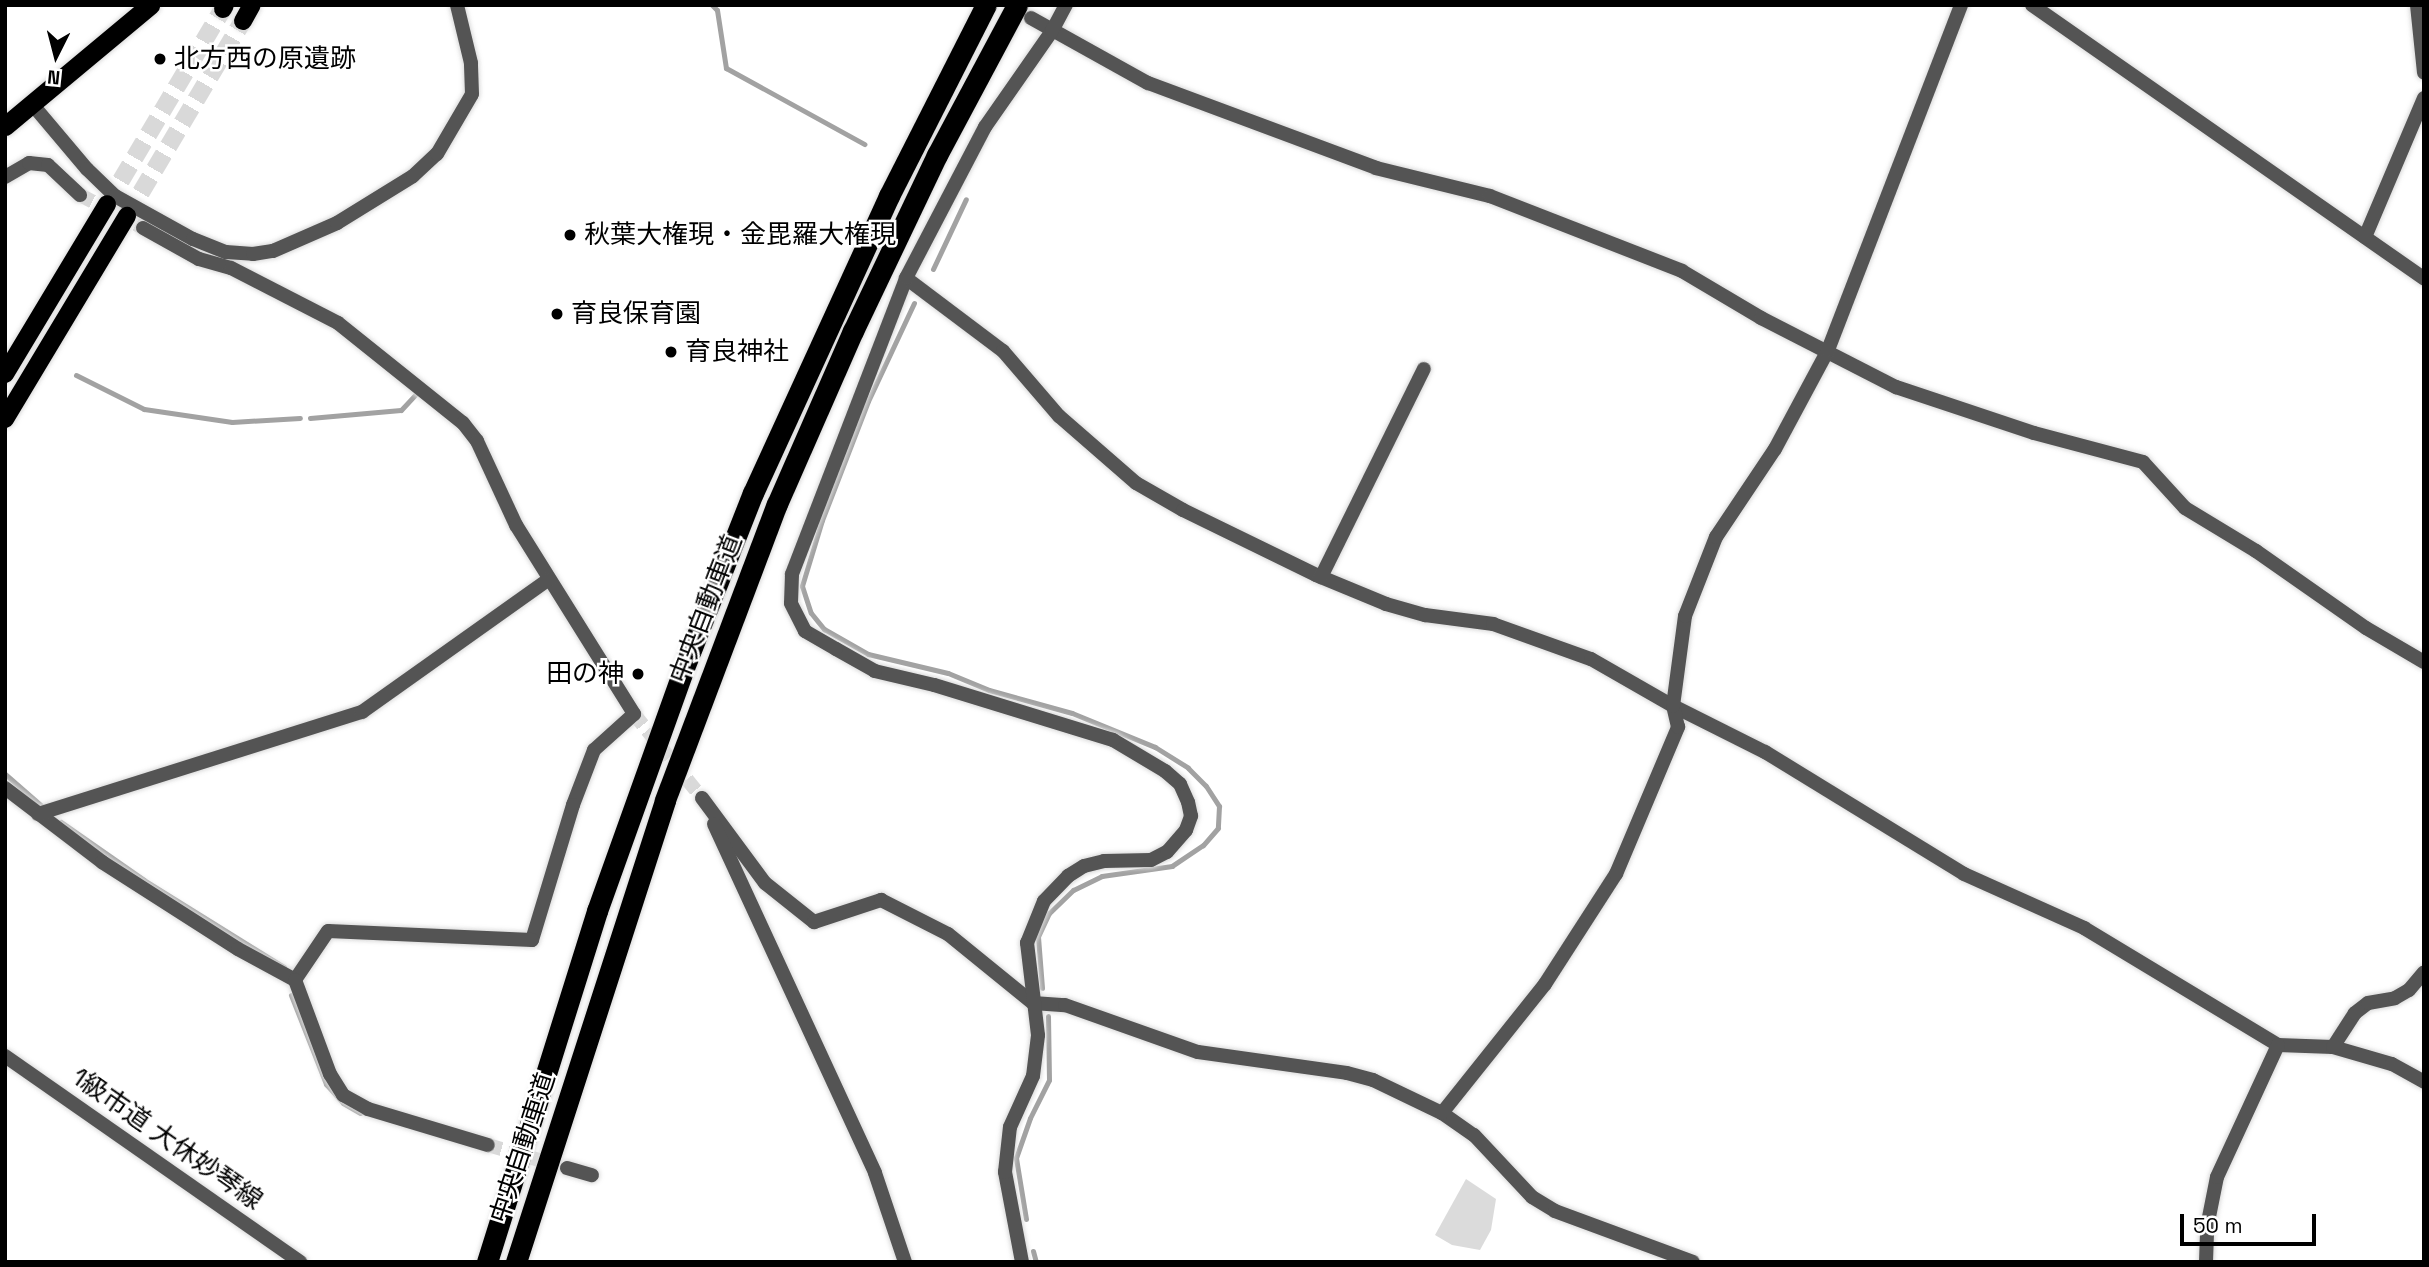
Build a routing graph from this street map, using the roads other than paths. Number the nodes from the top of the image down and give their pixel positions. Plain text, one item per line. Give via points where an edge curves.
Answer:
1 (150, 5) edge
2 (457, 5) edge
3 (986, 5) edge
4 (1066, 5) edge
5 (1961, 5) edge
6 (2032, 5) edge
7 (2417, 5) edge
8 (1024, 12) edge
9 (1052, 31) junction
10 (2424, 73) edge
11 (2424, 98) edge
12 (32, 104) junction
13 (5, 126) edge
14 (5, 177) edge
15 (80, 195) tunnel mouth
16 (107, 204) tunnel mouth
17 (127, 216) tunnel mouth
18 (143, 228) tunnel mouth
19 (2365, 237) junction
20 (906, 278) junction
21 (2424, 278) edge
22 (1828, 350) junction
23 (1424, 369) dead end
24 (5, 374) edge
25 (5, 419) edge
26 (1321, 577) junction
27 (548, 580) junction
28 (2424, 662) edge
29 (1673, 706) junction
30 (5, 788) edge
31 (38, 814) junction
32 (2424, 972) edge
33 (295, 980) junction
34 (1033, 1003) junction
35 (2278, 1045) junction
36 (2333, 1047) junction
37 (5, 1056) edge
38 (2424, 1082) edge
39 (1442, 1114) junction
40 (488, 1146) tunnel mouth
41 (567, 1168) tunnel mouth
42 (592, 1175) dead end
43 (300, 1262) edge
44 (486, 1262) edge
45 (516, 1262) edge
46 (905, 1262) edge
47 (1022, 1262) edge
48 (1693, 1262) edge
49 (2206, 1262) edge

1 - 12 highway
2 - 12 street via 471,63 472,93 437,154 413,176 337,223 273,251 226,252 115,196
3 - 44 highway, 中央自動車道 via 889,196 753,494 682,673 597,911
4 - 9 street
5 - 22 street
6 - 19 street
7 - 10 street
8 - 9 street
8 - 45 highway, 中央自動車道 via 931,167 777,504 660,813
9 - 20 street via 985,127
9 - 22 street via 1148,83 1191,100 1376,168 1490,196 1658,261
11 - 19 street
12 - 13 highway
14 - 15 street via 29,163 48,164
16 - 24 main road
17 - 25 main road
18 - 27 street via 199,260 231,268 338,323 463,423 477,441
19 - 21 street
20 - 26 street via 1003,351 1059,416 1136,483
20 - 34 street via 792,574 792,603 805,631 875,671 1113,740 1180,784 1191,816 1186,830 1167,852 1151,860 1084,866 1044,901 1027,943
22 - 28 street via 1896,387 2034,433 2143,462 2185,508
22 - 29 street via 1775,449 1716,537 1685,616
23 - 26 street
26 - 29 street via 1425,615 1493,624 1539,638 1591,659
27 - 31 street via 362,712
27 - 33 street via 634,714 594,750 532,940 328,931
29 - 35 street via 1765,752 1964,874 2084,928
29 - 39 street via 1678,727 1616,874 1545,984
30 - 31 street
31 - 33 street via 102,862
32 - 36 street via 2395,998 2368,1003
33 - 40 street via 330,1074 343,1095 368,1109
34 - 39 street via 1065,1005 1198,1052 1373,1080
34 - 46 street via 948,934 881,900 814,922 765,883 702,798 876,1173
34 - 47 street via 1038,1035 1033,1076 1010,1127 1005,1172
35 - 36 street
35 - 49 street via 2217,1177 2207,1227
36 - 38 street via 2392,1064
37 - 43 street, 1級市道 大休妙琴線
39 - 48 street via 1474,1135 1532,1197 1555,1211
41 - 42 street

